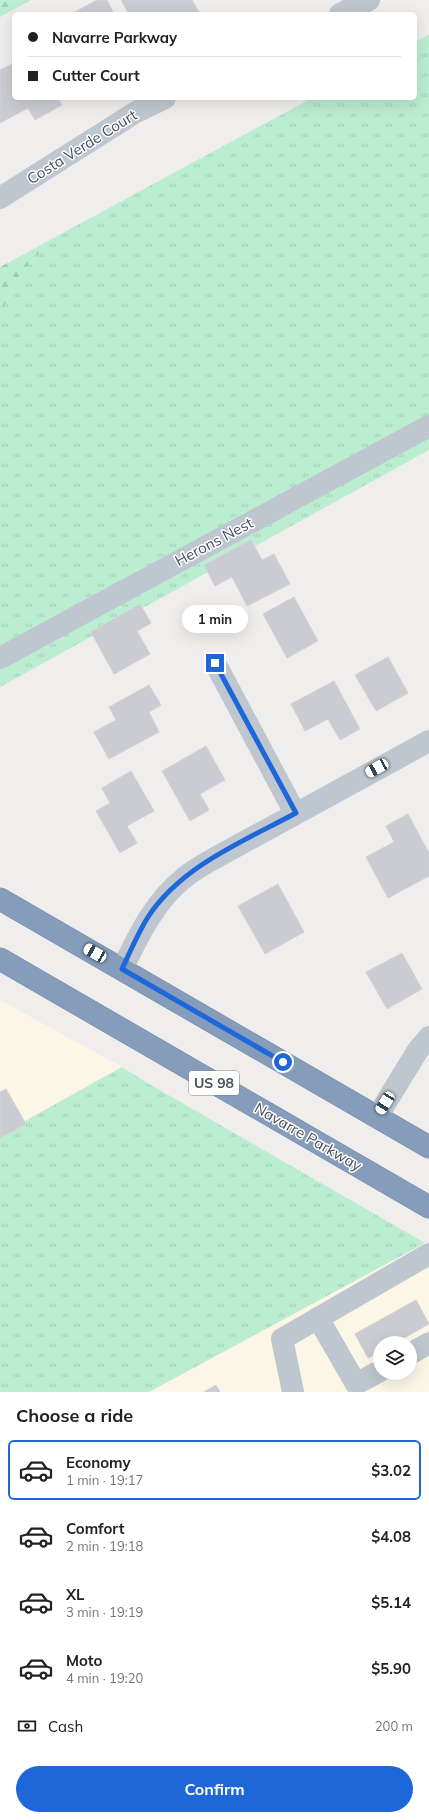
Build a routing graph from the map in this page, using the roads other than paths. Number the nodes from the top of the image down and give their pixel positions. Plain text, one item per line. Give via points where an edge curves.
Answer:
1 (369, 0) edge
2 (344, 12) edge
3 (162, 100) edge
4 (0, 198) edge
5 (429, 426) edge
6 (0, 658) edge
7 (215, 663) dead end
8 (429, 741) edge
9 (296, 813) junction
10 (0, 899) edge
11 (0, 959) edge
12 (122, 969) junction
13 (429, 1037) edge
14 (377, 1117) junction
15 (429, 1147) edge
16 (429, 1207) edge
17 (427, 1260) edge
18 (318, 1318) junction
19 (429, 1343) edge
20 (417, 1350) edge
21 (373, 1375) edge
22 (293, 1392) edge

1 - 2 street
3 - 4 street, Costa Verde Court via 136,112
5 - 6 street, Herons Nest
7 - 9 street
8 - 9 street
9 - 12 street via 184,877 148,917
10 - 12 highway
11 - 16 highway, Navarre Parkway / US 98
12 - 14 highway
13 - 14 street via 418,1050
14 - 15 highway
17 - 18 street
18 - 21 street via 356,1384
18 - 22 street via 282,1339
19 - 20 street

